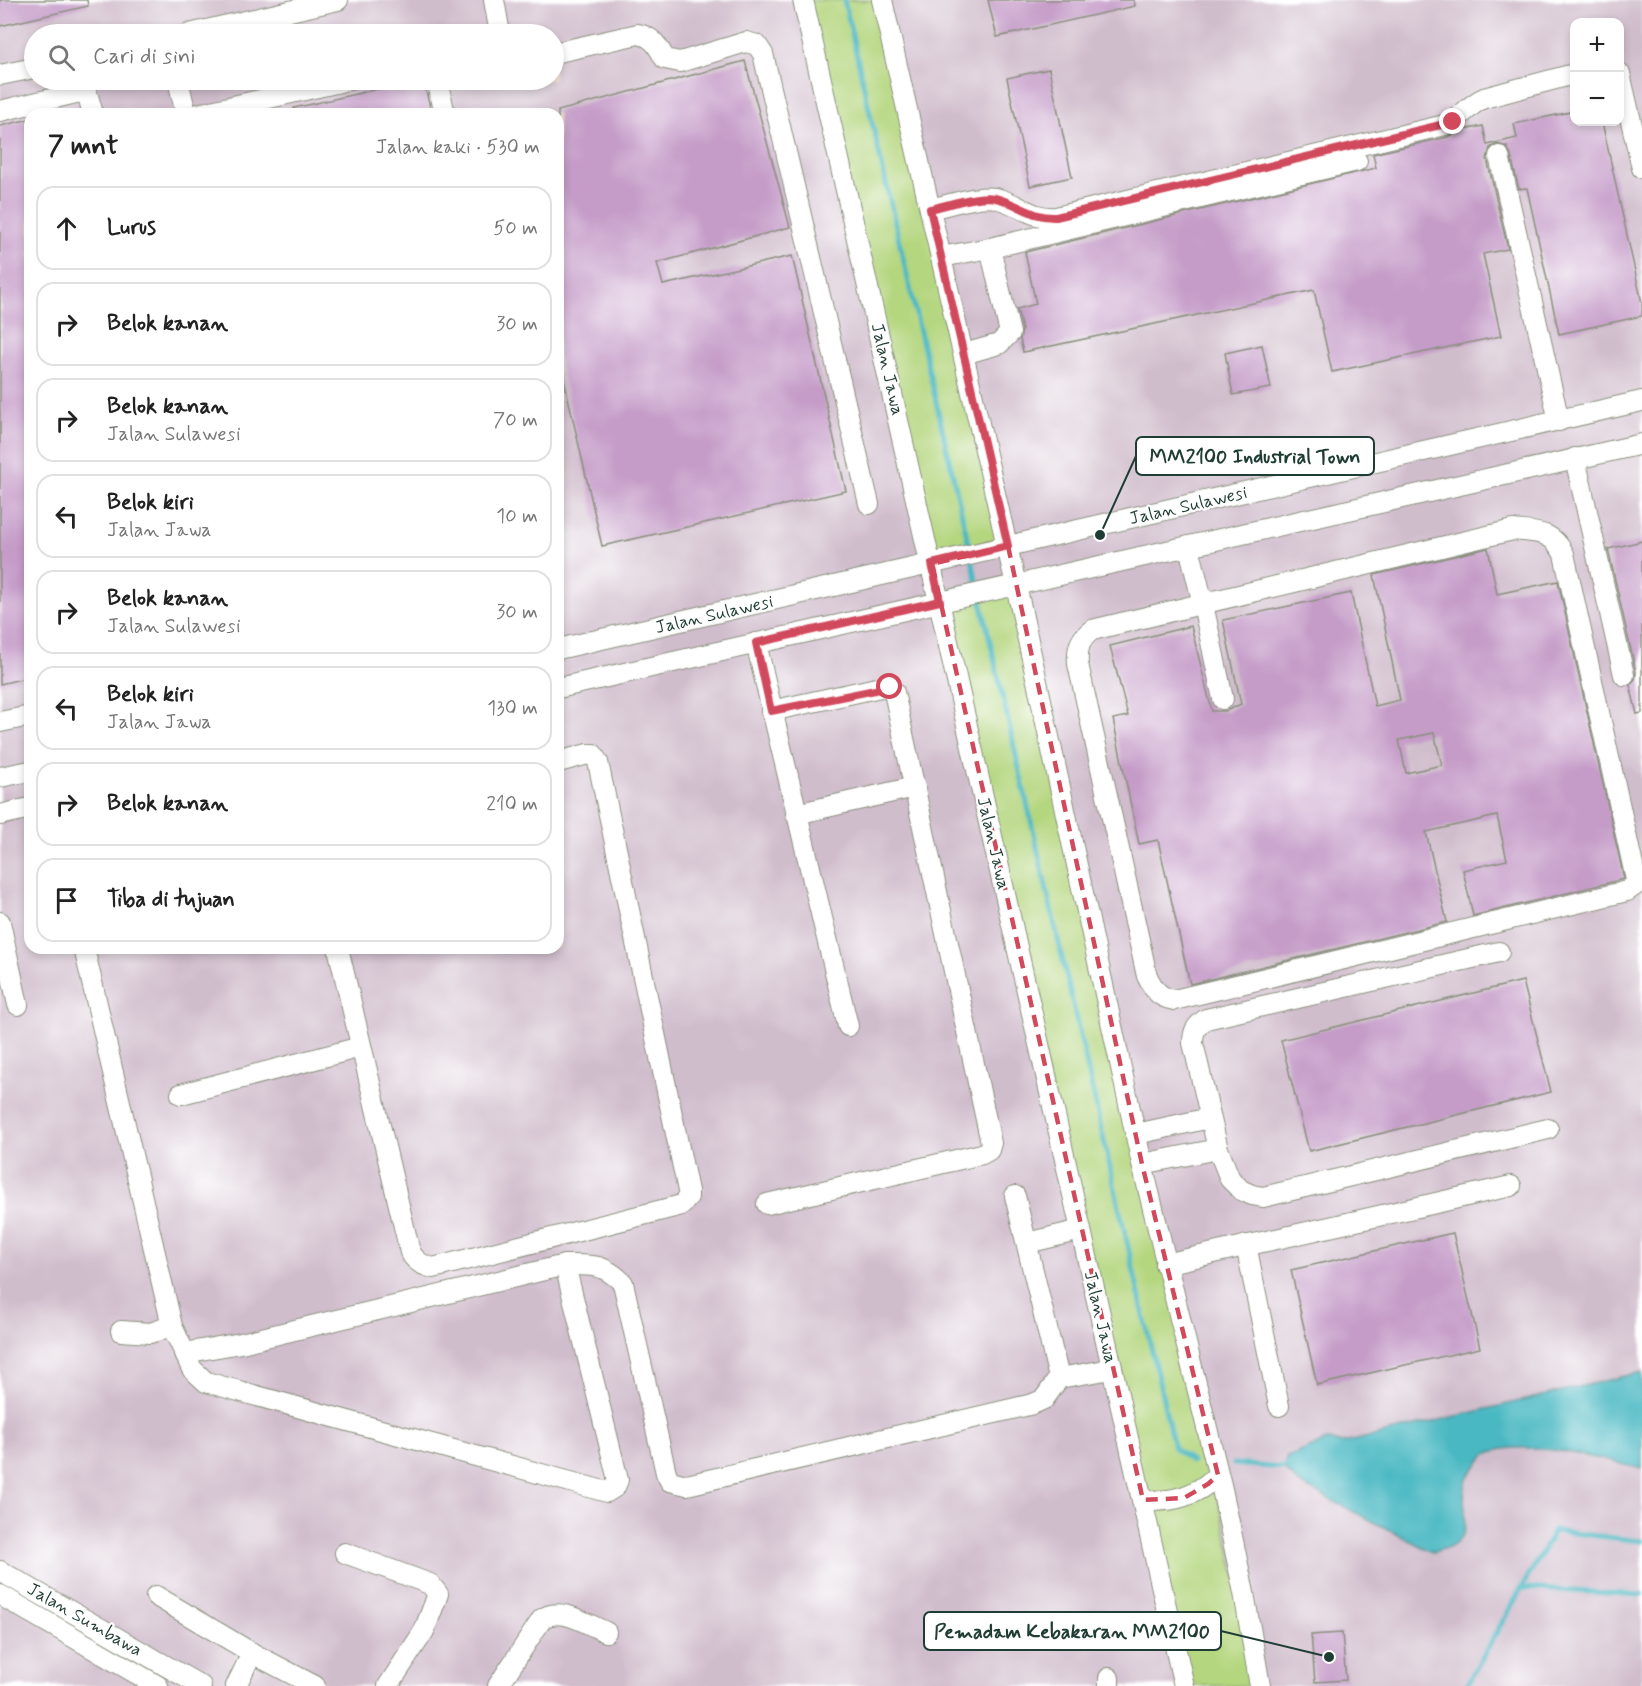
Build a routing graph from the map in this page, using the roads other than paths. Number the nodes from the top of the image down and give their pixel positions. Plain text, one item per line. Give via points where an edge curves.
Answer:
1 (338, 0) edge
2 (494, 0) edge
3 (804, 0) edge
4 (882, 0) edge
5 (233, 24) edge
6 (498, 24) edge
7 (564, 51) edge
8 (24, 70) edge
9 (0, 75) edge
10 (1570, 76) edge
11 (180, 90) edge
12 (305, 90) edge
13 (439, 90) edge
14 (1624, 91) edge
15 (91, 108) edge
16 (185, 108) edge
17 (225, 108) edge
18 (443, 108) edge
19 (0, 111) edge
20 (1499, 156) dead end
21 (1357, 161) dead end
22 (1642, 168) edge
23 (930, 209) junction
24 (990, 248) junction
25 (942, 257) junction
26 (964, 354) junction
27 (1642, 402) edge
28 (1559, 421) junction
29 (1642, 444) edge
30 (1575, 458) junction
31 (869, 504) dead end
32 (1189, 546) junction
33 (1000, 548) junction
34 (940, 562) junction
35 (1008, 586) junction
36 (948, 600) junction
37 (1203, 604) junction
38 (756, 643) junction
39 (564, 649) edge
40 (1624, 675) dead end
41 (564, 687) edge
42 (1223, 699) dead end
43 (771, 711) junction
44 (24, 717) edge
45 (0, 722) edge
46 (564, 760) edge
47 (24, 772) edge
48 (0, 777) edge
49 (915, 787) junction
50 (24, 809) edge
51 (796, 814) junction
52 (0, 815) edge
53 (0, 922) edge
54 (1499, 952) dead end
55 (85, 954) edge
56 (339, 954) edge
57 (5, 967) edge
58 (18, 1005) dead end
59 (848, 1026) dead end
60 (361, 1047) junction
61 (181, 1095) dead end
62 (1210, 1118) junction
63 (1548, 1129) dead end
64 (1136, 1134) junction
65 (1218, 1149) junction
66 (1142, 1164) junction
67 (1511, 1186) dead end
68 (1015, 1196) dead end
69 (767, 1204) dead end
70 (1081, 1230) junction
71 (1028, 1243) junction
72 (1246, 1245) junction
73 (1165, 1264) junction
74 (565, 1265) junction
75 (172, 1326) junction
76 (121, 1331) dead end
77 (184, 1353) junction
78 (1112, 1369) junction
79 (1059, 1377) junction
80 (1280, 1406) dead end
81 (1218, 1475) junction
82 (1143, 1500) junction
83 (345, 1553) dead end
84 (0, 1571) edge
85 (0, 1595) edge
86 (156, 1596) dead end
87 (606, 1632) dead end
88 (252, 1653) junction
89 (158, 1686) edge
90 (201, 1686) edge
91 (236, 1686) edge
92 (315, 1686) edge
93 (388, 1686) edge
94 (498, 1686) edge
95 (1184, 1686) edge
96 (1260, 1686) edge

1 - 5 street
2 - 6 street
3 - 34 street, Jalan Jawa
4 - 23 street
7 - 31 street via 638,34 654,41 665,59 680,62 746,42 757,45 763,54
8 - 9 street
10 - 23 street via 1484,98 1445,125 1056,217 1044,218 987,197
11 - 16 street
12 - 17 street
13 - 18 street
14 - 22 street
15 - 19 street via 88,96 80,92
20 - 28 street
21 - 24 street
23 - 25 street
24 - 25 street
24 - 26 street via 1010,333 999,344
25 - 26 street
26 - 33 street
27 - 28 street, Jalan Sulawesi
28 - 33 street, Jalan Sulawesi
29 - 30 street, Jalan Sulawesi
30 - 32 street, Jalan Sulawesi
30 - 40 street
32 - 35 street, Jalan Sulawesi
32 - 37 street
33 - 34 street, Jalan Sulawesi
33 - 35 street
34 - 36 street, Jalan Jawa
34 - 39 street, Jalan Sulawesi
35 - 36 street, Jalan Sulawesi
35 - 64 street
36 - 38 street, Jalan Sulawesi
36 - 70 street, Jalan Jawa
37 - 37 street via 1092,630 1079,644 1077,655 1148,976 1155,991 1165,998 1174,1000 1616,894 1636,884 1564,554 1548,535 1513,530
37 - 42 street
38 - 41 street, Jalan Sulawesi
38 - 43 street
43 - 49 street via 890,687
43 - 51 street
44 - 45 street
46 - 60 street via 593,754 598,762 688,1191 686,1201 433,1268 422,1265 410,1252
47 - 48 street
49 - 51 street
49 - 69 street via 991,1143 989,1150
50 - 52 street
51 - 59 street
53 - 57 street
54 - 62 street via 1206,1019 1197,1026 1193,1043
55 - 75 street
56 - 60 street
57 - 58 street
60 - 61 street
62 - 64 street
62 - 65 street
63 - 65 street via 1263,1197 1241,1190 1230,1179
64 - 66 street
65 - 66 street
66 - 73 street
67 - 72 street
68 - 71 street
70 - 71 street
70 - 78 street, Jalan Jawa
71 - 79 street
72 - 73 street
72 - 80 street
73 - 81 street
74 - 77 street via 241,1343
74 - 77 street via 618,1480 607,1492 206,1382 192,1369
74 - 79 street via 595,1264 623,1283 666,1473 669,1481 676,1484 687,1485 1033,1404 1044,1399
75 - 76 street via 150,1333
75 - 77 street
78 - 79 street
78 - 82 street, Jalan Jawa
81 - 82 street via 1184,1498
81 - 96 street
82 - 95 street, Jalan Jawa
83 - 93 street via 430,1584 438,1594 424,1631
84 - 90 street, Jalan Sumbawa
85 - 89 street, Jalan Sumbawa
86 - 88 street
87 - 94 street via 552,1613 542,1620
88 - 91 street
88 - 92 street

